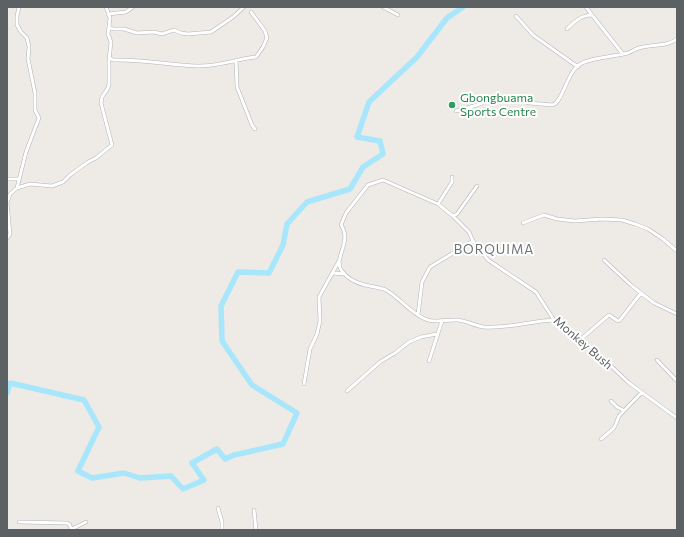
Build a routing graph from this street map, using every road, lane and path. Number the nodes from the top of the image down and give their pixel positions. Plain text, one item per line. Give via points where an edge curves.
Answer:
1 (20, 7) edge
2 (106, 7) edge
3 (133, 7) edge
4 (244, 7) edge
5 (383, 7) edge
6 (586, 7) edge
7 (251, 12) dead end
8 (108, 14) junction
9 (398, 15) dead end
10 (592, 15) junction
11 (516, 16) dead end
12 (109, 27) junction
13 (567, 29) dead end
14 (677, 39) edge
15 (672, 43) junction
16 (677, 44) edge
17 (622, 54) junction
18 (110, 58) junction
19 (236, 60) junction
20 (578, 67) junction
21 (456, 111) dead end
22 (255, 129) dead end
23 (452, 177) dead end
24 (7, 179) edge
25 (19, 179) junction
26 (477, 186) dead end
27 (17, 188) junction
28 (438, 204) junction
29 (453, 216) junction
30 (523, 223) dead end
31 (7, 238) edge
32 (473, 241) junction
33 (677, 251) edge
34 (339, 260) junction
35 (604, 260) dead end
36 (332, 273) junction
37 (344, 274) junction
38 (641, 293) junction
39 (677, 314) edge
40 (418, 315) junction
41 (554, 320) junction
42 (442, 322) junction
43 (437, 334) junction
44 (581, 339) junction
45 (656, 360) dead end
46 (429, 361) dead end
47 (677, 381) edge
48 (304, 384) dead end
49 (347, 391) dead end
50 (642, 392) junction
51 (611, 401) dead end
52 (623, 410) junction
53 (677, 418) edge
54 (601, 439) dead end
55 (218, 508) dead end
56 (254, 510) dead end
57 (19, 522) dead end
58 (86, 522) dead end
59 (71, 529) edge
60 (222, 530) edge
61 (256, 530) edge

1 - 25 street via 17,25 27,38 38,118
2 - 8 street
3 - 8 street via 126,12
4 - 12 street via 211,32 188,34 174,30 162,34 137,33
5 - 9 street
6 - 10 street
7 - 19 street via 265,31 266,41 256,57
8 - 12 street
10 - 13 street via 586,15
10 - 17 street
11 - 20 street via 532,35
12 - 18 street
14 - 15 street
15 - 16 street
15 - 17 street via 638,48
17 - 20 street via 582,63
18 - 19 street via 197,66 221,65
18 - 27 street via 109,86 101,103 112,145 63,182 52,186 30,184
19 - 22 street via 236,83
20 - 21 street via 557,103 553,105 529,103 502,96
23 - 28 street via 452,182
24 - 25 street
25 - 27 street
26 - 29 street
27 - 31 street via 8,196 10,234
28 - 29 street, Monkey Bush
28 - 34 street, Monkey Bush via 383,180 368,185 344,216 341,225 345,245
29 - 32 street, Monkey Bush via 469,232
30 - 33 street via 544,215 582,222 594,219 622,220 648,229
32 - 40 street via 430,267 422,282
32 - 41 street, Monkey Bush via 492,263 536,292
34 - 36 street
34 - 37 street
35 - 38 street
36 - 37 street
36 - 48 street via 319,297 320,321 310,349
37 - 40 street via 361,284 387,291
38 - 39 street via 659,306
38 - 44 street via 620,320 609,315
40 - 42 street via 430,321
41 - 42 street via 492,327 476,326 457,320
41 - 44 street, Monkey Bush
42 - 43 street
43 - 46 street
43 - 49 street via 409,342 380,362
44 - 50 street, Monkey Bush via 619,375
45 - 47 street
50 - 52 street
50 - 53 street, Monkey Bush
51 - 52 street
52 - 54 street via 615,426
55 - 60 street
56 - 61 street
57 - 59 street via 68,523
58 - 59 street

